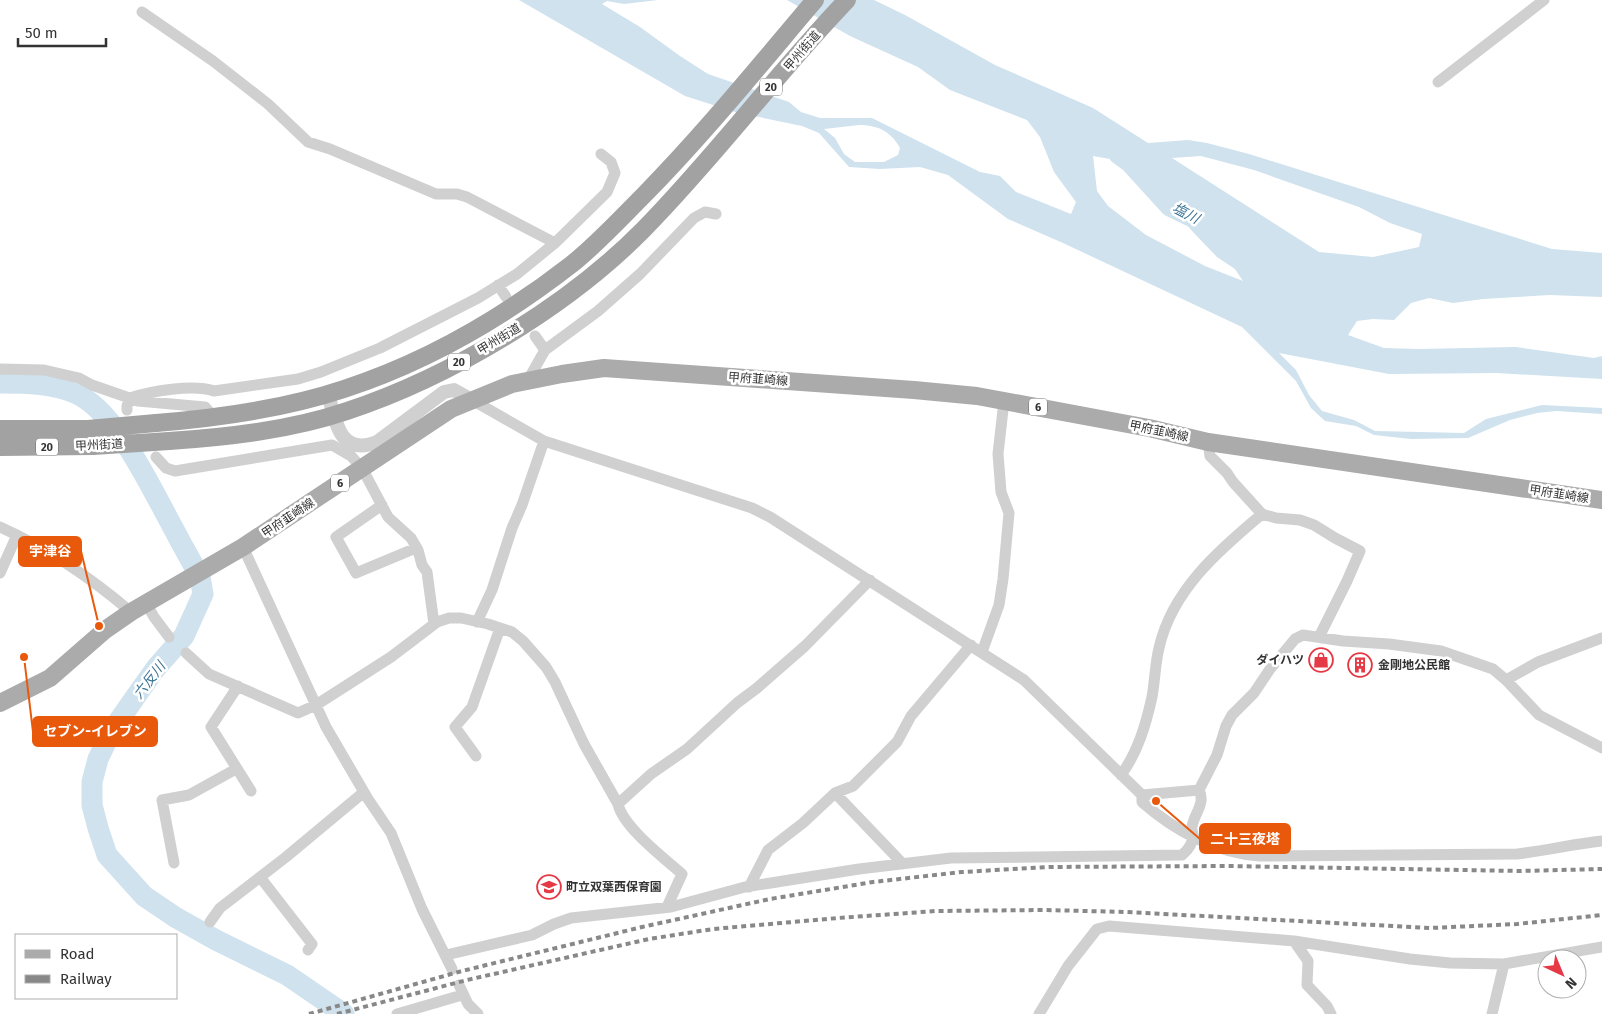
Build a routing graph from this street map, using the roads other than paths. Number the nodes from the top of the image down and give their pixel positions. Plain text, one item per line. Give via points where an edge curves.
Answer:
1 (815, 0) edge
2 (847, 0) edge
3 (1544, 0) edge
4 (142, 12) dead end
5 (1438, 82) dead end
6 (601, 154) dead end
7 (716, 214) dead end
8 (555, 243) junction
9 (498, 286) junction
10 (506, 296) dead end
11 (535, 336) dead end
12 (545, 350) junction
13 (0, 369) edge
14 (528, 380) junction
15 (328, 394) junction
16 (130, 398) junction
17 (472, 400) junction
18 (1004, 401) junction
19 (127, 410) dead end
20 (334, 415) junction
21 (214, 417) junction
22 (0, 430) edge
23 (544, 442) junction
24 (1208, 442) junction
25 (0, 448) edge
26 (156, 457) dead end
27 (362, 468) junction
28 (1602, 500) edge
29 (382, 505) junction
30 (1262, 514) junction
31 (0, 527) edge
32 (17, 535) junction
33 (243, 547) junction
34 (416, 548) junction
35 (0, 573) edge
36 (870, 580) junction
37 (139, 607) junction
38 (477, 622) junction
39 (434, 624) junction
40 (500, 628) junction
41 (169, 637) dead end
42 (1319, 637) junction
43 (1602, 638) edge
44 (971, 645) junction
45 (982, 652) junction
46 (186, 653) dead end
47 (1506, 680) junction
48 (238, 686) junction
49 (0, 703) edge
50 (316, 705) junction
51 (1602, 748) edge
52 (476, 756) dead end
53 (236, 769) junction
54 (1121, 775) junction
55 (1199, 790) junction
56 (251, 791) dead end
57 (364, 792) junction
58 (835, 793) junction
59 (1142, 796) junction
60 (618, 804) junction
61 (1602, 830) edge
62 (1193, 836) junction
63 (1599, 842) edge
64 (174, 863) dead end
65 (903, 864) junction
66 (260, 877) junction
67 (749, 887) junction
68 (667, 907) junction
69 (210, 922) dead end
70 (1294, 941) junction
71 (1602, 947) edge
72 (308, 950) dead end
73 (446, 955) junction
74 (1504, 964) junction
75 (452, 969) dead end
76 (397, 1014) edge
77 (478, 1014) edge
78 (1039, 1014) edge
79 (1331, 1014) edge
80 (1492, 1014) edge

1 - 15 highway, 甲州街道 / 20 via 677,161 573,262 524,300 461,338 405,365
2 - 20 highway, 甲州街道 / 20 via 695,174 589,279 534,318 470,356 413,386
3 - 5 street
4 - 8 street via 214,60 308,142 436,194 467,197
6 - 8 street via 611,162 615,173 608,192
7 - 12 street via 705,212 694,218 640,274 598,311
8 - 9 street
9 - 10 street
9 - 16 street via 380,348 298,379 214,391 204,388 147,392
11 - 12 street
12 - 14 street
13 - 16 street via 63,373
14 - 17 main road, 甲府韮崎線 / 6
14 - 18 main road, 甲府韮崎線 / 6 via 604,368 914,390
15 - 20 street
15 - 21 highway, 甲州街道 / 20
16 - 19 street
16 - 21 street via 205,407
17 - 20 street via 454,390 444,392 377,442 358,447 344,439
17 - 23 street
17 - 27 main road, 甲府韮崎線 / 6 via 427,423
18 - 24 main road, 甲府韮崎線 / 6
18 - 45 street via 998,454 1001,492 1009,513 999,605
20 - 25 highway, 甲州街道 / 20, bridge via 284,427 209,438
21 - 22 highway, 甲州街道 / 20, bridge via 88,429
23 - 36 street via 752,508
23 - 38 street via 492,590
24 - 28 main road, 甲府韮崎線 / 6
24 - 30 street via 1210,456
26 - 27 street via 166,468 175,471 332,445 351,456
27 - 29 street
27 - 33 main road, 甲府韮崎線 / 6
29 - 34 street via 388,517 411,538
29 - 34 street via 336,537 356,573
30 - 42 street via 1314,525 1360,551
30 - 54 street via 1222,547 1178,601 1159,647 1145,725
31 - 32 street
32 - 35 street
32 - 37 street via 55,554 104,589
33 - 37 main road, 甲府韮崎線 / 6
33 - 50 street
34 - 39 street via 427,572
36 - 44 street
36 - 60 street via 805,646 687,749 651,774
37 - 41 street via 154,617
37 - 49 main road, 甲府韮崎線 / 6 via 105,630 50,678
38 - 39 street via 449,618
38 - 40 street
39 - 50 street
40 - 52 street via 472,707 455,728
40 - 60 street via 523,641 546,667
42 - 47 street via 1441,651 1493,669
42 - 55 street via 1304,635 1296,639 1254,693 1232,715
43 - 47 street via 1538,662
44 - 45 street
44 - 58 street via 911,716 897,742 853,786
45 - 54 street via 1024,680
46 - 48 street via 209,674
47 - 51 street via 1539,715
48 - 50 street via 298,713
48 - 53 street via 211,727
50 - 57 street
53 - 56 street
53 - 64 street via 189,795 162,800
54 - 59 street
55 - 59 street
55 - 62 street via 1201,804 1191,828
57 - 66 street
57 - 73 street via 391,834 422,909
58 - 65 street
58 - 67 street via 768,850
59 - 62 street via 1142,802 1160,818
60 - 68 street via 620,813 632,828 682,874
61 - 63 street
62 - 63 street via 1241,855 1260,856 1517,854
62 - 65 street via 1189,849 1182,855 950,858
65 - 67 street
66 - 69 street via 220,908
66 - 72 street via 312,944
67 - 68 street
68 - 73 street via 571,918 532,935
70 - 74 street via 1410,959
70 - 78 street via 1110,926 1097,929 1068,966
70 - 79 street via 1308,961 1307,985
71 - 74 street
73 - 75 street
74 - 80 street
76 - 77 street via 461,990

